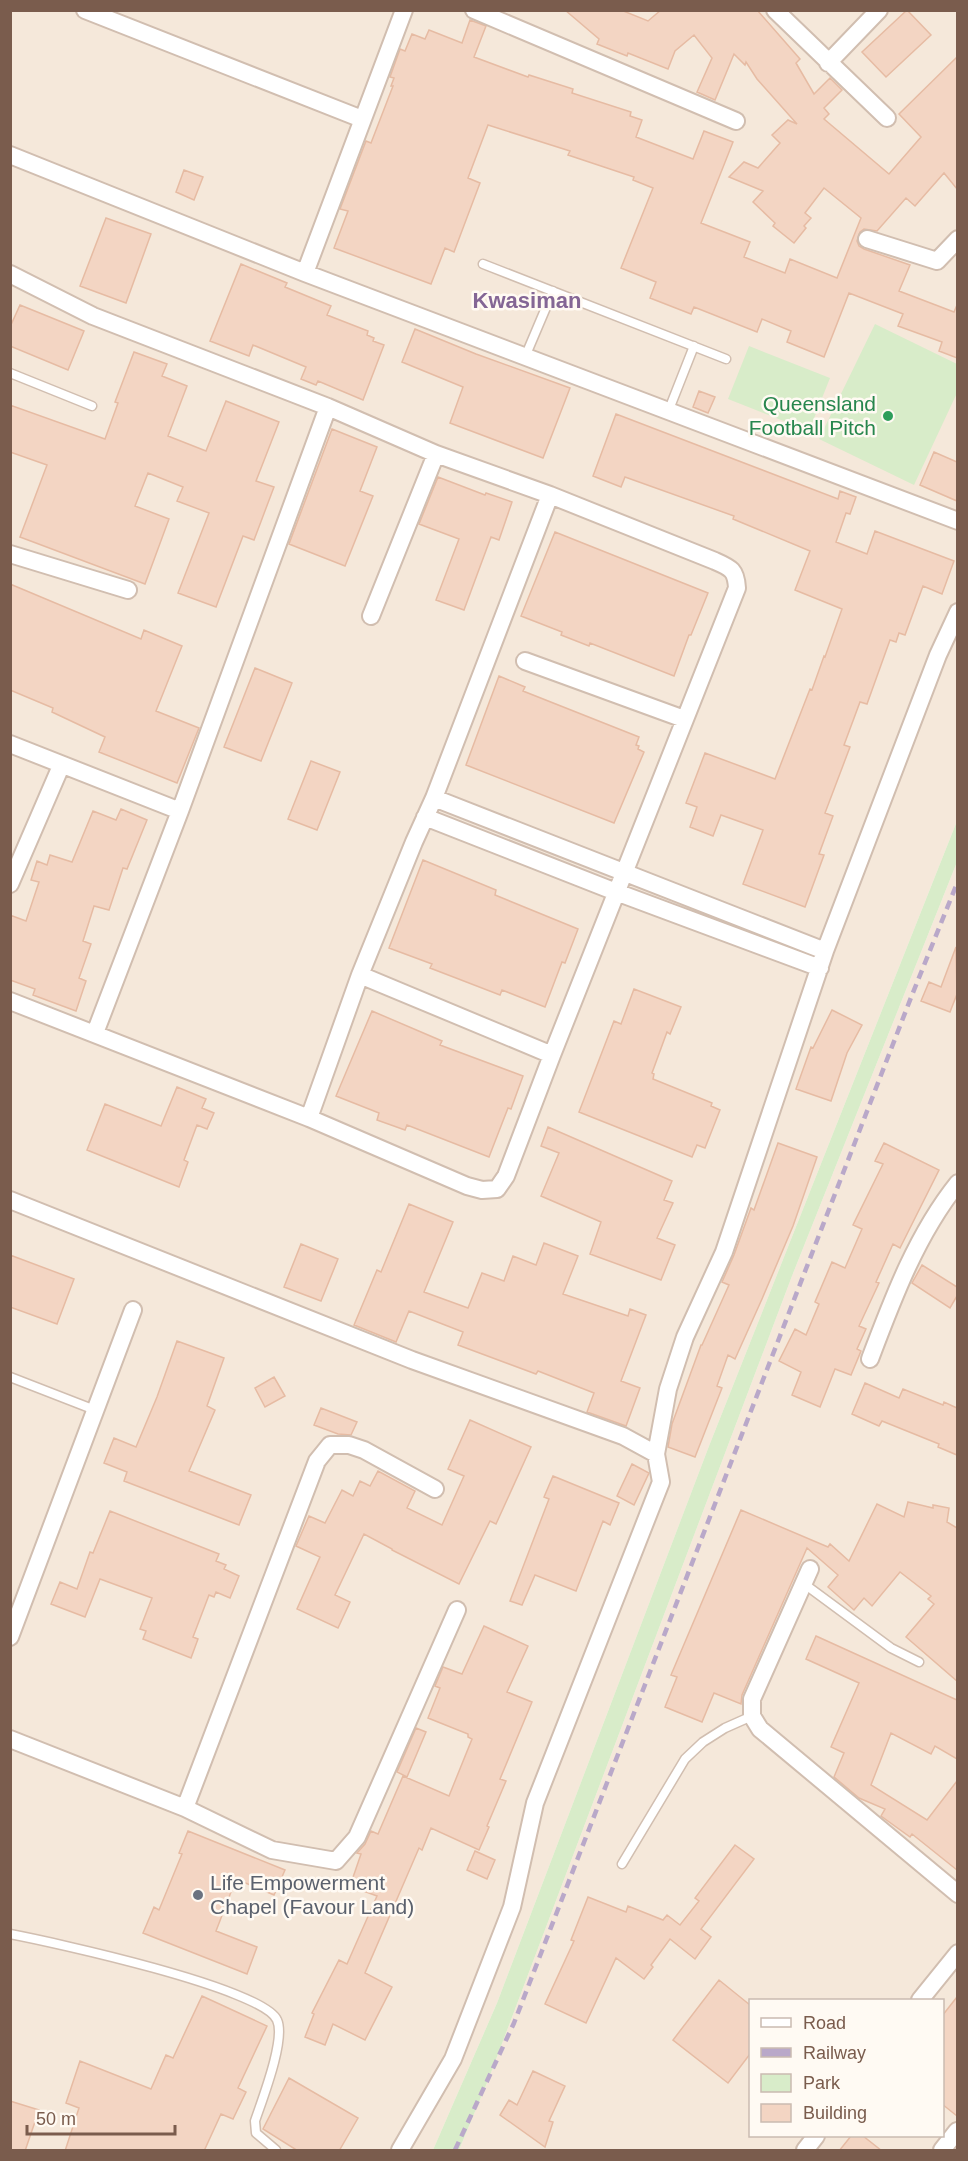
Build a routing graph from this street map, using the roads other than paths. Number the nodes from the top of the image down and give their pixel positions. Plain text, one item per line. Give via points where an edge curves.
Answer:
1 (85, 10) edge
2 (404, 10) edge
3 (474, 10) edge
4 (775, 10) edge
5 (879, 10) edge
6 (828, 63) junction
7 (887, 118) dead end
8 (363, 119) junction
9 (736, 121) dead end
10 (10, 155) edge
11 (867, 239) dead end
12 (957, 239) edge
13 (483, 264) dead end
14 (305, 273) junction
15 (10, 274) edge
16 (553, 291) junction
17 (694, 346) junction
18 (525, 357) junction
19 (726, 359) dead end
20 (10, 374) edge
21 (93, 406) dead end
22 (328, 407) junction
23 (668, 412) junction
24 (436, 454) junction
25 (550, 495) junction
26 (957, 521) edge
27 (10, 554) edge
28 (128, 590) dead end
29 (957, 612) edge
30 (371, 616) dead end
31 (525, 661) dead end
32 (684, 719) junction
33 (10, 744) edge
34 (61, 766) junction
35 (434, 798) junction
36 (180, 811) junction
37 (425, 817) junction
38 (626, 873) junction
39 (10, 884) edge
40 (616, 892) junction
41 (825, 951) junction
42 (820, 968) junction
43 (360, 975) junction
44 (10, 1001) edge
45 (95, 1033) junction
46 (552, 1055) junction
47 (309, 1118) junction
48 (957, 1183) edge
49 (10, 1200) edge
50 (133, 1310) dead end
51 (870, 1359) dead end
52 (10, 1377) edge
53 (95, 1410) junction
54 (656, 1454) junction
55 (435, 1489) dead end
56 (806, 1576) joint
57 (458, 1610) dead end
58 (10, 1637) edge
59 (919, 1662) dead end
60 (752, 1716) junction
61 (10, 1738) edge
62 (185, 1808) junction
63 (622, 1864) dead end
64 (957, 1894) edge
65 (10, 1934) edge
66 (957, 1953) edge
67 (922, 1999) edge
68 (944, 2122) edge
69 (957, 2131) edge
70 (815, 2137) edge
71 (276, 2151) edge
72 (400, 2151) edge
73 (805, 2151) edge
74 (942, 2151) edge

1 - 8 street
2 - 8 street
3 - 9 street
4 - 6 street
5 - 6 street
6 - 7 street
8 - 14 street
10 - 14 street
11 - 12 street via 937,261
13 - 16 lane
14 - 18 street
15 - 22 street via 93,316
16 - 17 lane
16 - 18 lane
17 - 19 lane
17 - 23 lane
18 - 23 street
20 - 21 lane
22 - 24 street
22 - 36 street
23 - 26 street
24 - 25 street
24 - 30 street
25 - 32 street via 722,564 736,576 737,588
25 - 35 street
27 - 28 street
29 - 41 street
31 - 32 street
32 - 38 street
33 - 34 street
34 - 36 street
34 - 39 street
35 - 37 street
35 - 38 street
36 - 45 street
37 - 40 street
37 - 43 street
38 - 40 street
38 - 41 street
40 - 42 street
40 - 46 street
41 - 42 street
42 - 54 street via 724,1252 685,1337 668,1389
43 - 46 street
43 - 47 street
44 - 45 street
45 - 47 street
46 - 47 street via 506,1176 497,1189 467,1186
48 - 51 street via 900,1279
49 - 54 street via 412,1360 614,1432
50 - 53 street
52 - 53 lane
53 - 58 street
54 - 72 street via 661,1482 535,1803 512,1907 453,2059
55 - 62 street via 349,1445 330,1445 317,1461
56 - 59 lane via 891,1648
56 - 60 street via 752,1699
57 - 62 street via 357,1837 336,1861 272,1850
60 - 63 lane via 703,1742 685,1759
60 - 64 street via 760,1729
61 - 62 street
65 - 71 lane via 166,1971 255,2001 272,2012 279,2022 280,2039 255,2121 256,2133
66 - 67 street
68 - 69 street
69 - 74 street
70 - 73 street

